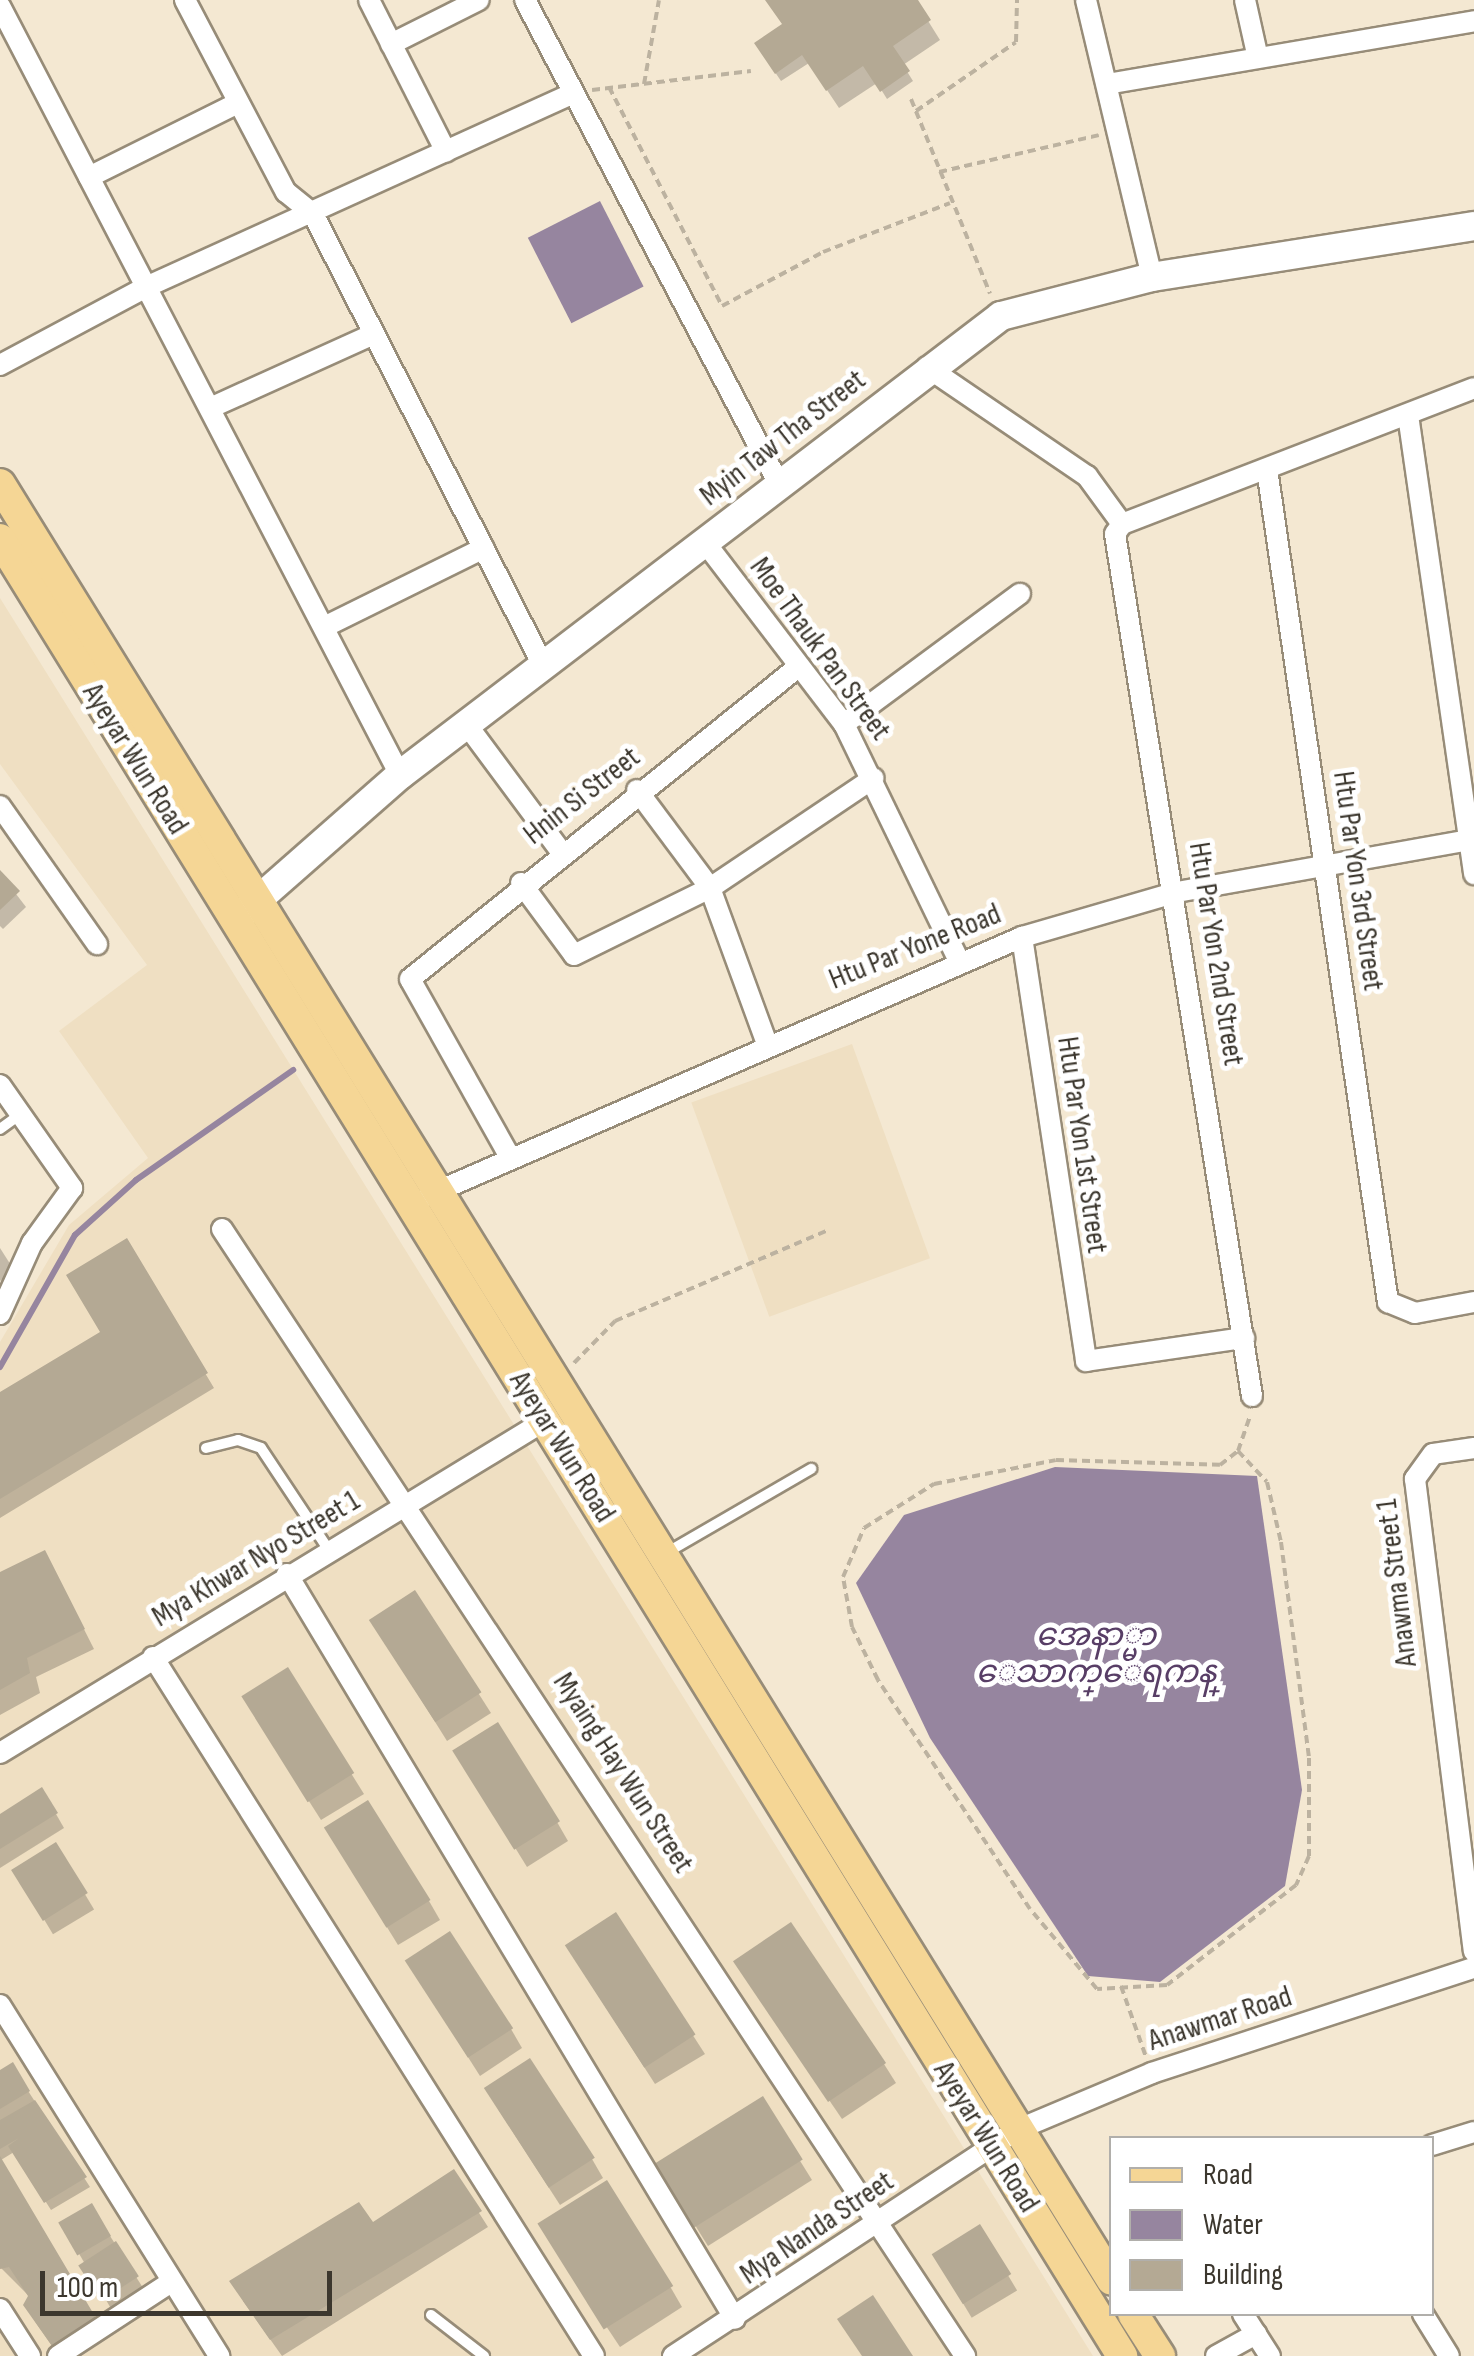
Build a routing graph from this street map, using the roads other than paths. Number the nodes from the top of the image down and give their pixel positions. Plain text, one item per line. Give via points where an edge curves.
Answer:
1 (186, 0) edge
2 (369, 0) edge
3 (479, 0) edge
4 (525, 0) edge
5 (1086, 0) edge
6 (1244, 0) edge
7 (0, 6) edge
8 (1474, 21) edge
9 (391, 44) junction
10 (1258, 58) junction
11 (1108, 84) junction
12 (573, 93) junction
13 (236, 104) junction
14 (446, 152) junction
15 (89, 176) junction
16 (312, 214) junction
17 (1474, 226) edge
18 (1152, 276) junction
19 (146, 287) junction
20 (374, 334) junction
21 (0, 365) edge
22 (927, 367) junction
23 (1474, 388) edge
24 (210, 408) junction
25 (1408, 415) junction
26 (1267, 469) junction
27 (778, 482) junction
28 (0, 484) edge
29 (1122, 524) junction
30 (704, 542) junction
31 (484, 548) junction
32 (12, 552) edge
33 (1020, 594) dead end
34 (324, 628) junction
35 (544, 665) junction
36 (798, 667) junction
37 (844, 724) junction
38 (467, 725) junction
39 (400, 775) junction
40 (874, 778) junction
41 (638, 790) junction
42 (0, 806) edge
43 (1472, 839) edge
44 (560, 850) junction
45 (1326, 864) junction
46 (1474, 874) edge
47 (522, 884) junction
48 (710, 888) junction
49 (1177, 892) junction
50 (246, 910) junction
51 (1022, 937) junction
52 (97, 944) dead end
53 (958, 959) junction
54 (766, 1042) junction
55 (0, 1084) edge
56 (22, 1113) junction
57 (0, 1129) edge
58 (511, 1159) junction
59 (421, 1200) junction
60 (222, 1229) dead end
61 (1474, 1302) edge
62 (0, 1314) edge
63 (1244, 1338) junction
64 (1252, 1396) road end
65 (556, 1405) junction
66 (206, 1448) dead end
67 (1474, 1448) edge
68 (811, 1468) dead end
69 (408, 1502) junction
70 (328, 1549) junction
71 (665, 1554) junction
72 (287, 1574) junction
73 (153, 1657) junction
74 (0, 1752) edge
75 (1474, 1952) edge
76 (1474, 1968) edge
77 (0, 2005) edge
78 (1019, 2129) junction
79 (1474, 2132) edge
80 (1434, 2144) edge
81 (992, 2146) junction
82 (882, 2222) junction
83 (1107, 2264) edge
84 (172, 2282) junction
85 (0, 2309) edge
86 (431, 2314) dead end
87 (1134, 2316) edge
88 (1244, 2316) edge
89 (1424, 2316) edge
90 (734, 2319) junction
91 (1256, 2334) junction
92 (30, 2356) edge
93 (58, 2356) edge
94 (219, 2356) edge
95 (484, 2356) edge
96 (594, 2356) edge
97 (673, 2356) edge
98 (965, 2356) edge
99 (1122, 2356) edge
100 (1160, 2356) edge
101 (1216, 2356) edge
102 (1270, 2356) edge
103 (1450, 2356) edge

1 - 13 street
2 - 9 street
3 - 9 street
4 - 12 street
5 - 11 street
6 - 10 street
7 - 15 street
8 - 10 street
9 - 14 street
10 - 11 street
11 - 18 street
12 - 14 street
12 - 27 street
13 - 15 street
13 - 16 street via 286,192
14 - 16 street
15 - 19 street
16 - 19 street
16 - 20 street
17 - 18 main road, Myin Taw Tha Street
18 - 22 main road, Myin Taw Tha Street via 1000,316
19 - 21 street
19 - 24 street
20 - 24 street
20 - 31 street
22 - 27 main road, Myin Taw Tha Street
22 - 29 street via 1086,476
23 - 25 street
24 - 34 street
25 - 26 street
25 - 43 street
26 - 29 street
26 - 45 street, Htu Par Yon 3rd Street
27 - 30 main road, Myin Taw Tha Street
28 - 32 main road, Ayeyar Wun Road
29 - 49 street, Htu Par Yon 2nd Street via 1115,534
30 - 35 main road, Myin Taw Tha Street
30 - 36 street, Moe Thauk Pan Street
31 - 34 street
31 - 35 street
32 - 50 main road, Ayeyar Wun Road
33 - 37 street
34 - 39 street
35 - 38 main road, Myin Taw Tha Street
36 - 37 street, Moe Thauk Pan Street
36 - 41 street, Hnin Si Street
37 - 40 street, Moe Thauk Pan Street
38 - 39 main road, Myin Taw Tha Street
38 - 44 street
39 - 50 main road, Myin Taw Tha Street
40 - 48 street
40 - 53 street, Moe Thauk Pan Street
41 - 44 street, Hnin Si Street
41 - 48 street
42 - 52 street
43 - 45 street, Htu Par Yone Road
43 - 46 street
44 - 47 street, Hnin Si Street
45 - 49 street, Htu Par Yone Road
45 - 61 street, Htu Par Yon 3rd Street via 1388,1302 1415,1312
47 - 48 street via 574,955
47 - 58 street, Hnin Si Street via 410,979
48 - 54 street
49 - 51 street, Htu Par Yone Road
49 - 63 street, Htu Par Yon 2nd Street
50 - 59 main road, Ayeyar Wun Road
51 - 53 street, Htu Par Yone Road
51 - 63 street, Htu Par Yon 1st Street via 1086,1360
53 - 54 street, Htu Par Yone Road
54 - 58 street, Htu Par Yone Road
55 - 56 street
56 - 57 lane
56 - 62 street via 72,1188 32,1243
58 - 59 street, Htu Par Yone Road
59 - 65 main road, Ayeyar Wun Road
60 - 69 street, Myaing Hay Wun Street
63 - 64 street, Htu Par Yon 2nd Street
65 - 69 street, Mya Khwar Nyo Street 1
65 - 71 main road, Ayeyar Wun Road
65 - 81 main road, Ayeyar Wun Road
66 - 70 lane via 238,1440 261,1448
67 - 75 street, Anawma Street 1 via 1432,1454 1415,1479
68 - 71 lane
69 - 70 street, Mya Khwar Nyo Street 1
69 - 82 street, Myaing Hay Wun Street
70 - 72 street, Mya Khwar Nyo Street 1
71 - 78 main road, Ayeyar Wun Road
72 - 73 street, Mya Khwar Nyo Street 1
72 - 90 street
73 - 74 street, Mya Khwar Nyo Street 1
73 - 96 street
76 - 78 street, Anawmar Road via 1152,2072
77 - 84 street
78 - 81 street, Anawmar Road
78 - 83 main road, Ayeyar Wun Road
79 - 80 street
81 - 82 street, Mya Nanda Street
81 - 99 main road, Ayeyar Wun Road
82 - 90 street, Mya Nanda Street
82 - 98 street, Myaing Hay Wun Street
84 - 93 street
84 - 94 street
85 - 92 street
86 - 95 lane
87 - 100 main road
88 - 91 street
89 - 103 street
90 - 97 street, Mya Nanda Street
91 - 101 street
91 - 102 street

